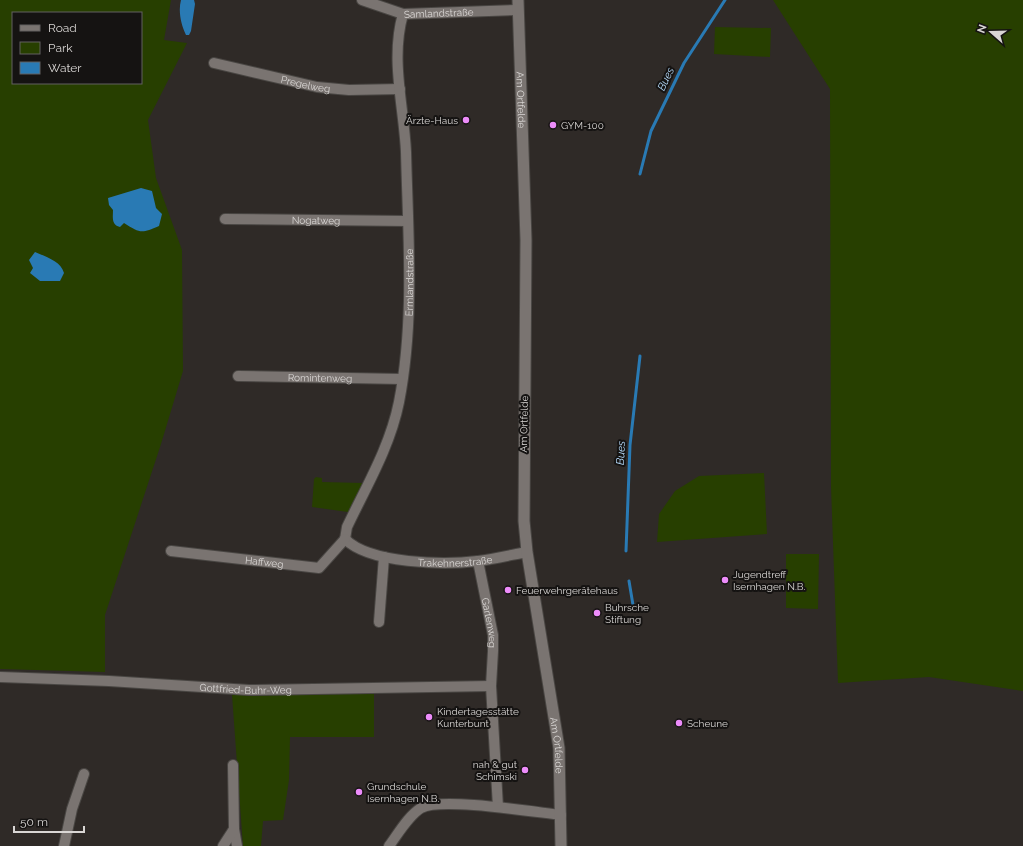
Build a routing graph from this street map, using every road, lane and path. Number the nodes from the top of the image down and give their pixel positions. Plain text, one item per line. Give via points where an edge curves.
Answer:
1 (362, 0) edge
2 (518, 5) edge
3 (403, 14) junction
4 (214, 63) dead end
5 (400, 89) junction
6 (225, 219) dead end
7 (407, 221) junction
8 (238, 376) dead end
9 (402, 379) junction
10 (345, 539) junction
11 (171, 551) dead end
12 (527, 552) junction
13 (384, 557) junction
14 (478, 561) junction
15 (379, 622) dead end
16 (0, 677) edge
17 (491, 686) junction
18 (233, 765) dead end
19 (84, 774) dead end
20 (498, 807) junction
21 (560, 815) junction
22 (234, 829) junction
23 (64, 846) edge
24 (223, 846) edge
25 (237, 846) edge
26 (389, 846) edge
27 (561, 846) edge

1 - 3 street, Samlandstraße
2 - 3 street, Samlandstraße
2 - 12 main road, Am Ortfelde via 525,200 523,494
3 - 5 street, Ermlandstraße via 398,30
4 - 5 street, Pregelweg via 317,86 349,90
5 - 7 street, Ermlandstraße via 406,150
6 - 7 street, Nogatweg
7 - 9 street, Ermlandstraße via 409,320
8 - 9 street, Romintenweg
9 - 10 street, Ermlandstraße via 398,403 383,452 347,527
10 - 11 street, Haffweg via 319,568
10 - 13 street, Trakehnerstraße via 353,547
12 - 14 street, Trakehnerstraße
12 - 21 main road, Am Ortfelde via 559,748
13 - 14 street, Trakehnerstraße via 413,562
13 - 15 street
14 - 17 street, Gartenweg via 494,651
16 - 17 street, Gottfried-Buhr-Weg via 249,690
17 - 20 street, Gartenweg
18 - 22 street
19 - 23 street via 72,809
20 - 21 street
20 - 26 street via 432,805 420,808
21 - 27 main road, Am Ortfelde
22 - 24 street
22 - 25 street

